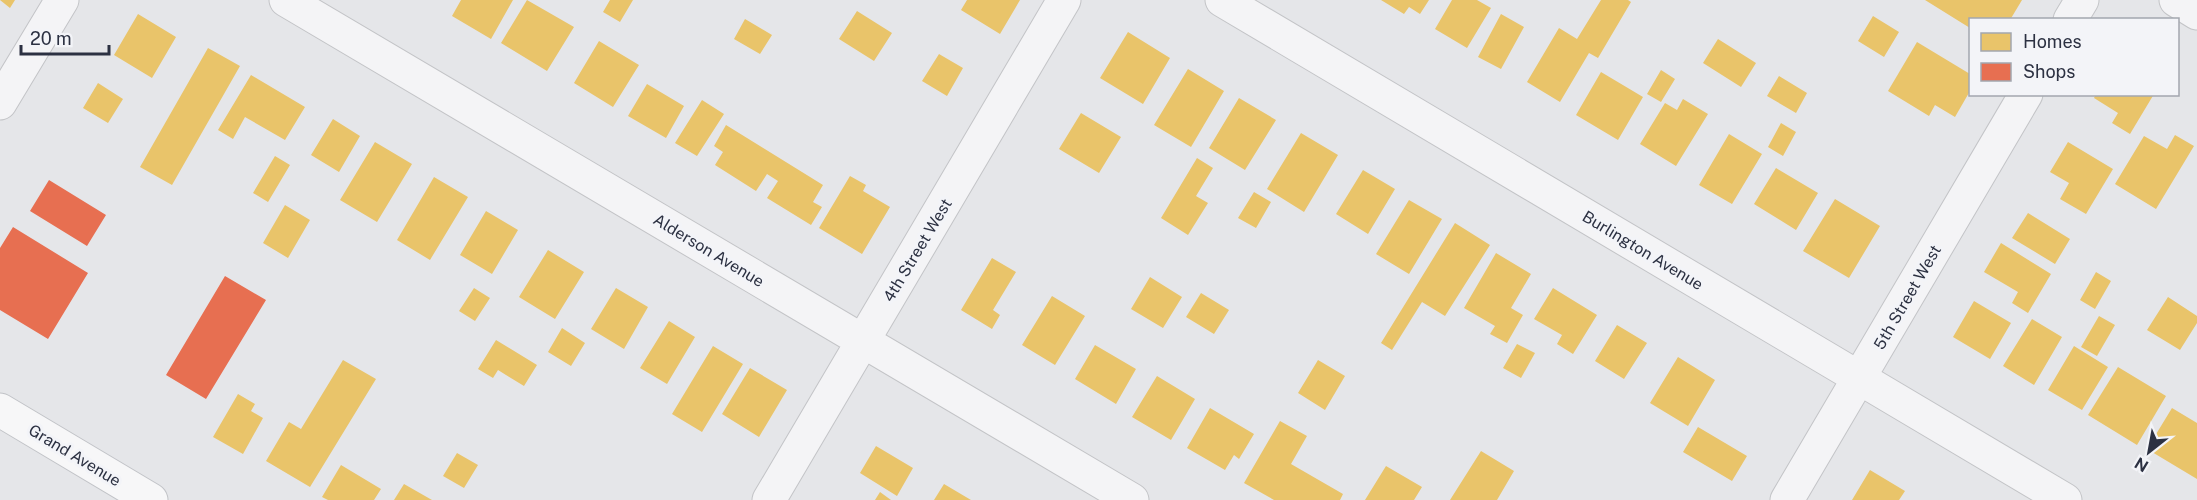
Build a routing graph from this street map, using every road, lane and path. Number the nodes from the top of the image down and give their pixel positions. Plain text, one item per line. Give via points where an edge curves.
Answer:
1 (62, 0) edge
2 (286, 0) edge
3 (1064, 0) edge
4 (1222, 0) edge
5 (2082, 0) edge
6 (2176, 0) edge
7 (2197, 13) edge
8 (2071, 18) edge
9 (2025, 96) edge
10 (0, 103) edge
11 (863, 341) junction
12 (1859, 379) junction
13 (0, 410) edge
14 (151, 500) edge
15 (769, 500) edge
16 (1131, 500) edge
17 (1787, 500) edge
18 (2065, 500) edge

1 - 10 street
2 - 11 street, Alderson Avenue
3 - 11 street, 4th Street West
4 - 12 street, Burlington Avenue
5 - 8 street
6 - 7 street
9 - 12 street, 5th Street West
11 - 15 street, 4th Street West
11 - 16 street, Alderson Avenue
12 - 17 street, 5th Street West
12 - 18 street, Burlington Avenue
13 - 14 main road, Grand Avenue

